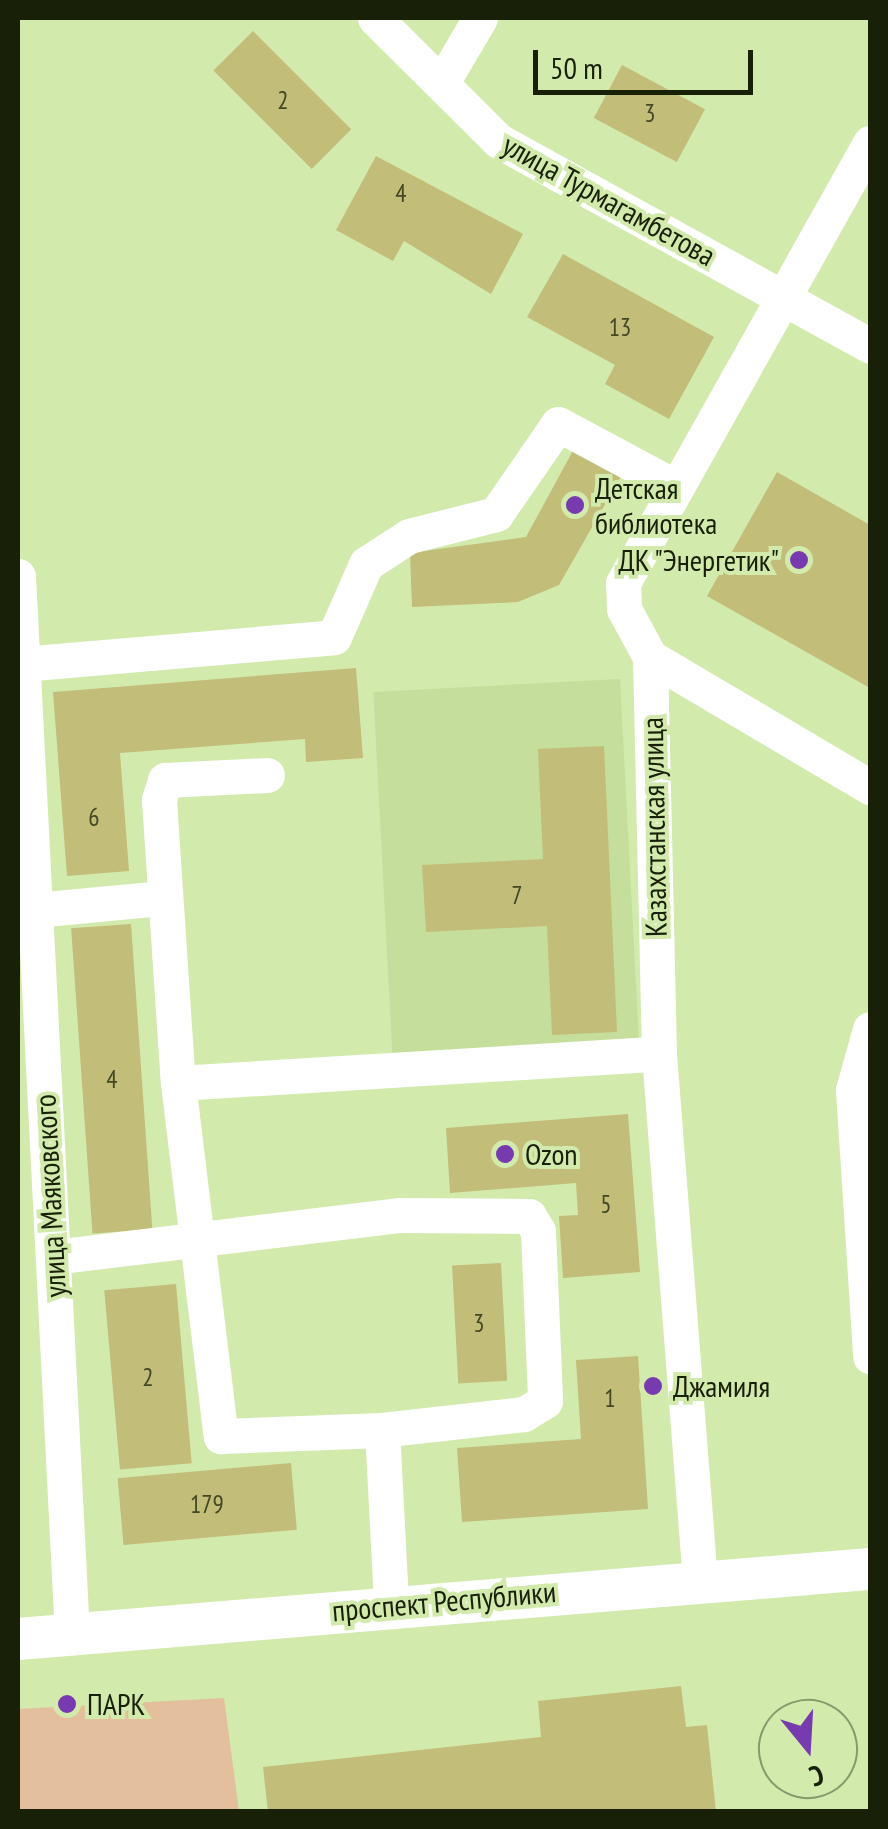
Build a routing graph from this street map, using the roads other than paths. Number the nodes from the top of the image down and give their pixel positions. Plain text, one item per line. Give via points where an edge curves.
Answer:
1 (375, 18) edge
2 (480, 18) edge
3 (443, 81) junction
4 (870, 144) edge
5 (785, 298) junction
6 (870, 346) edge
7 (672, 485) junction
8 (18, 576) edge
9 (650, 656) junction
10 (22, 664) junction
11 (267, 775) dead end
12 (870, 787) edge
13 (164, 898) junction
14 (35, 910) junction
15 (870, 1029) edge
16 (659, 1054) junction
17 (178, 1083) junction
18 (197, 1239) junction
19 (53, 1257) junction
20 (870, 1356) edge
21 (382, 1430) junction
22 (870, 1568) edge
23 (700, 1582) junction
24 (391, 1604) junction
25 (72, 1636) junction
26 (18, 1639) edge

1 - 3 street, улица Турмагамбетова
2 - 3 street
3 - 5 street, улица Турмагамбетова via 499,141
4 - 5 street, Казахстанская улица
5 - 6 street, улица Турмагамбетова
5 - 7 street, Казахстанская улица
7 - 9 street, Казахстанская улица via 623,582 624,608
7 - 10 street via 558,424 496,514 409,536 366,564 334,637
8 - 10 street, улица Маяковского
9 - 12 street
9 - 16 street, Казахстанская улица
10 - 14 street, улица Маяковского
11 - 13 street via 165,780
13 - 14 street
13 - 17 street
14 - 19 street, улица Маяковского
15 - 20 street via 853,1090
16 - 17 street
16 - 23 street, Казахстанская улица
17 - 18 street
18 - 19 street
18 - 21 street via 221,1436
18 - 21 street via 400,1215 529,1216 538,1232 545,1401 524,1414
19 - 25 street, улица Маяковского
21 - 24 street
22 - 23 main road, проспект Республики
23 - 24 main road, проспект Республики
24 - 25 main road, проспект Республики
25 - 26 main road, проспект Республики

